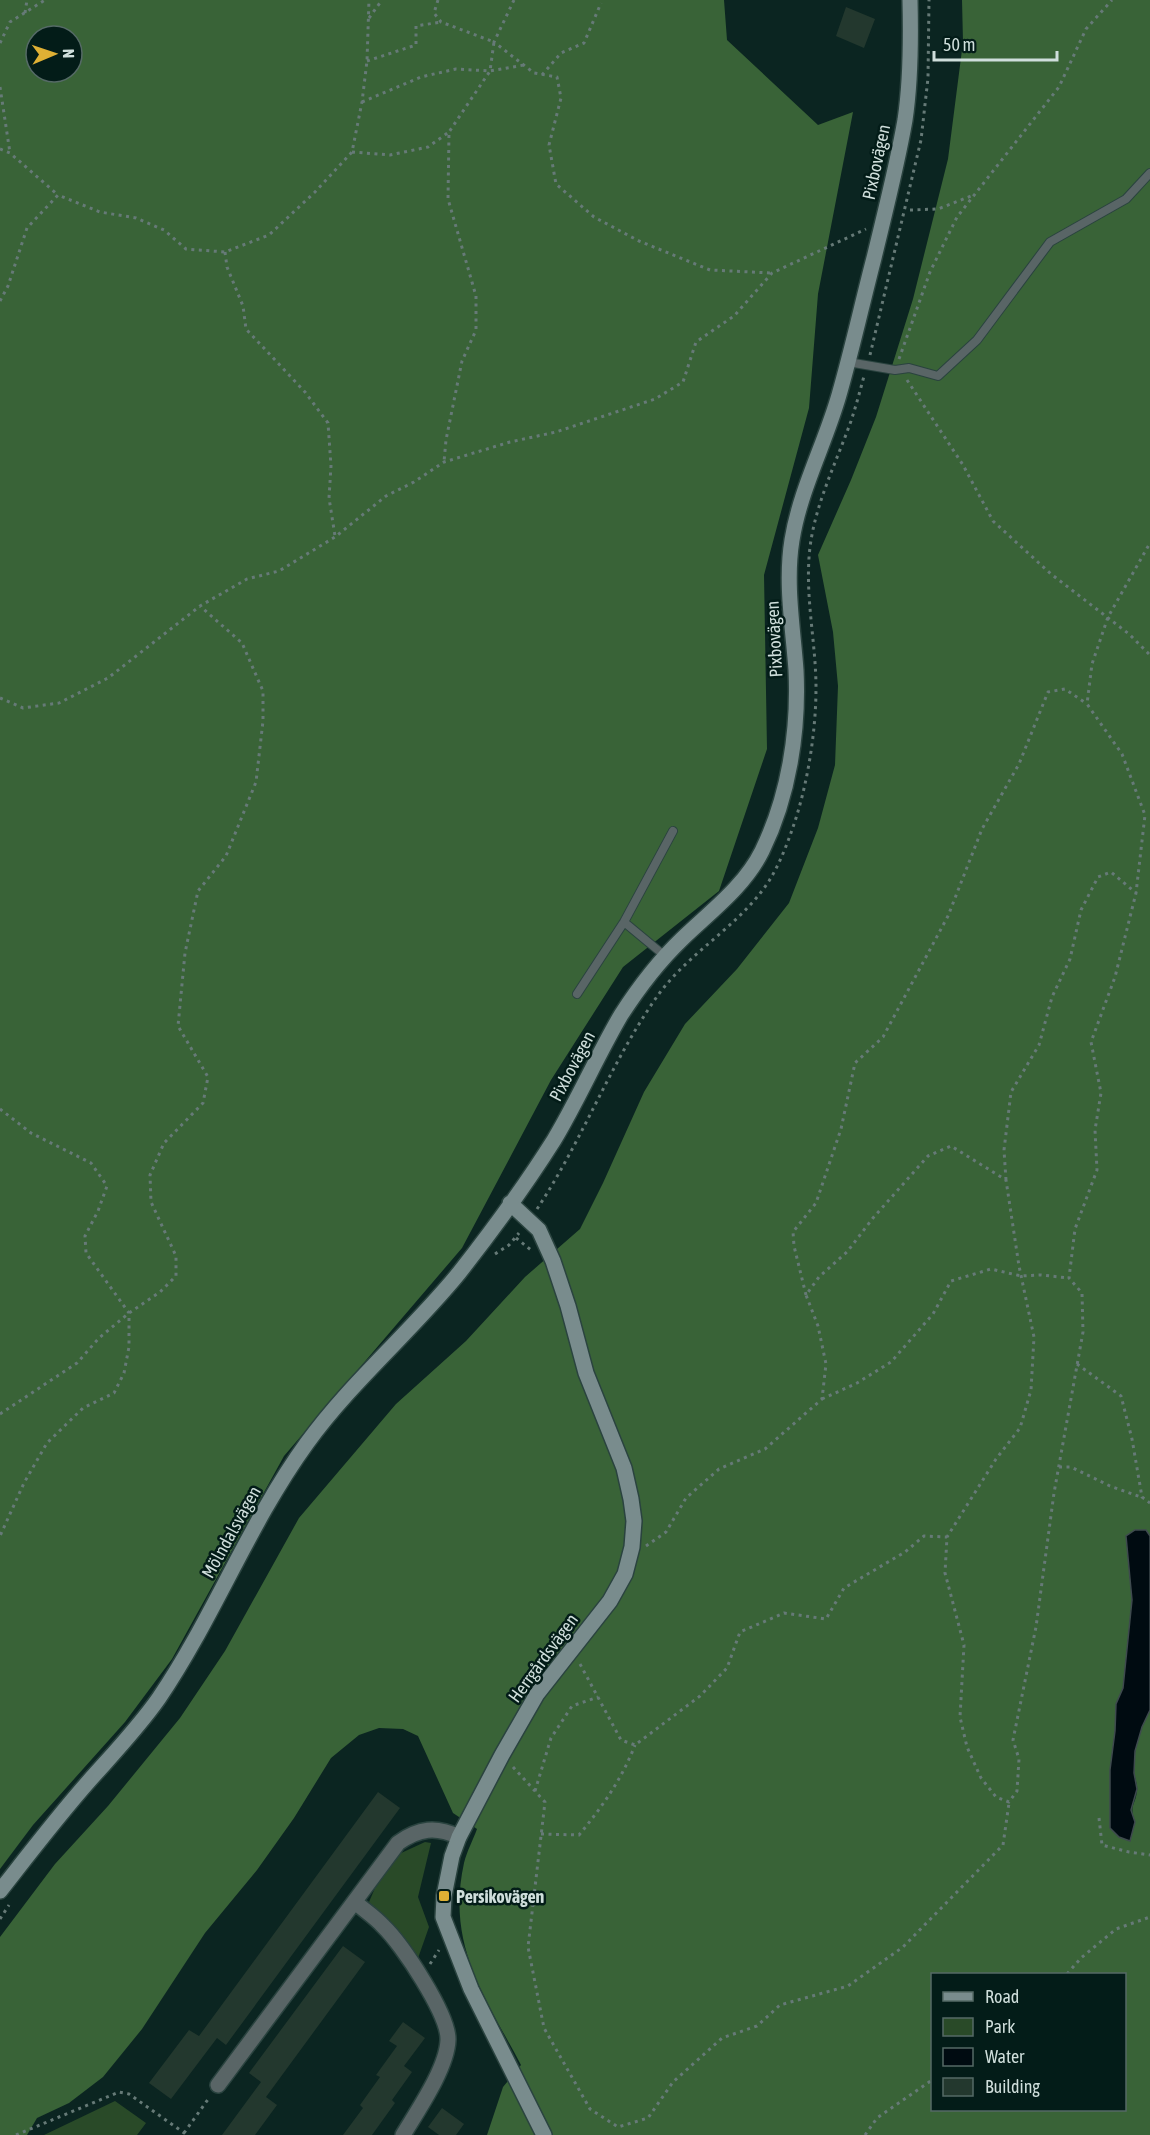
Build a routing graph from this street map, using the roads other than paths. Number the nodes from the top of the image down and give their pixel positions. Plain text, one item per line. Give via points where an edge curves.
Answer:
1 (910, 0) edge
2 (1150, 173) edge
3 (848, 362) junction
4 (673, 831) dead end
5 (624, 922) junction
6 (665, 956) junction
7 (577, 994) dead end
8 (510, 1203) junction
9 (459, 1837) junction
10 (0, 1891) edge
11 (355, 1902) junction
12 (218, 2085) road end
13 (403, 2135) edge
14 (544, 2135) edge

1 - 3 street, Pixbovägen via 910,72 905,116
2 - 3 lane via 1125,199 1050,243 977,340 938,376 909,368 895,370
3 - 6 street, Pixbovägen via 792,539 795,720 776,818 746,877
4 - 5 lane
5 - 6 lane
5 - 7 lane
6 - 8 street, Pixbovägen via 620,1017 553,1141
8 - 9 street, Herrgårdsvägen via 539,1230 553,1261 586,1373 624,1468 633,1515 632,1547 625,1575 610,1602 537,1694
8 - 10 street, Mölndalsvägen via 454,1278 331,1412 306,1445 272,1497 160,1696
9 - 11 street via 436,1829 410,1834 385,1859
9 - 14 street, Herrgårdsvägen via 444,1896 443,1917 471,1989
11 - 12 street
11 - 13 street via 383,1925 404,1952 433,1998 448,2038 446,2053 430,2088

